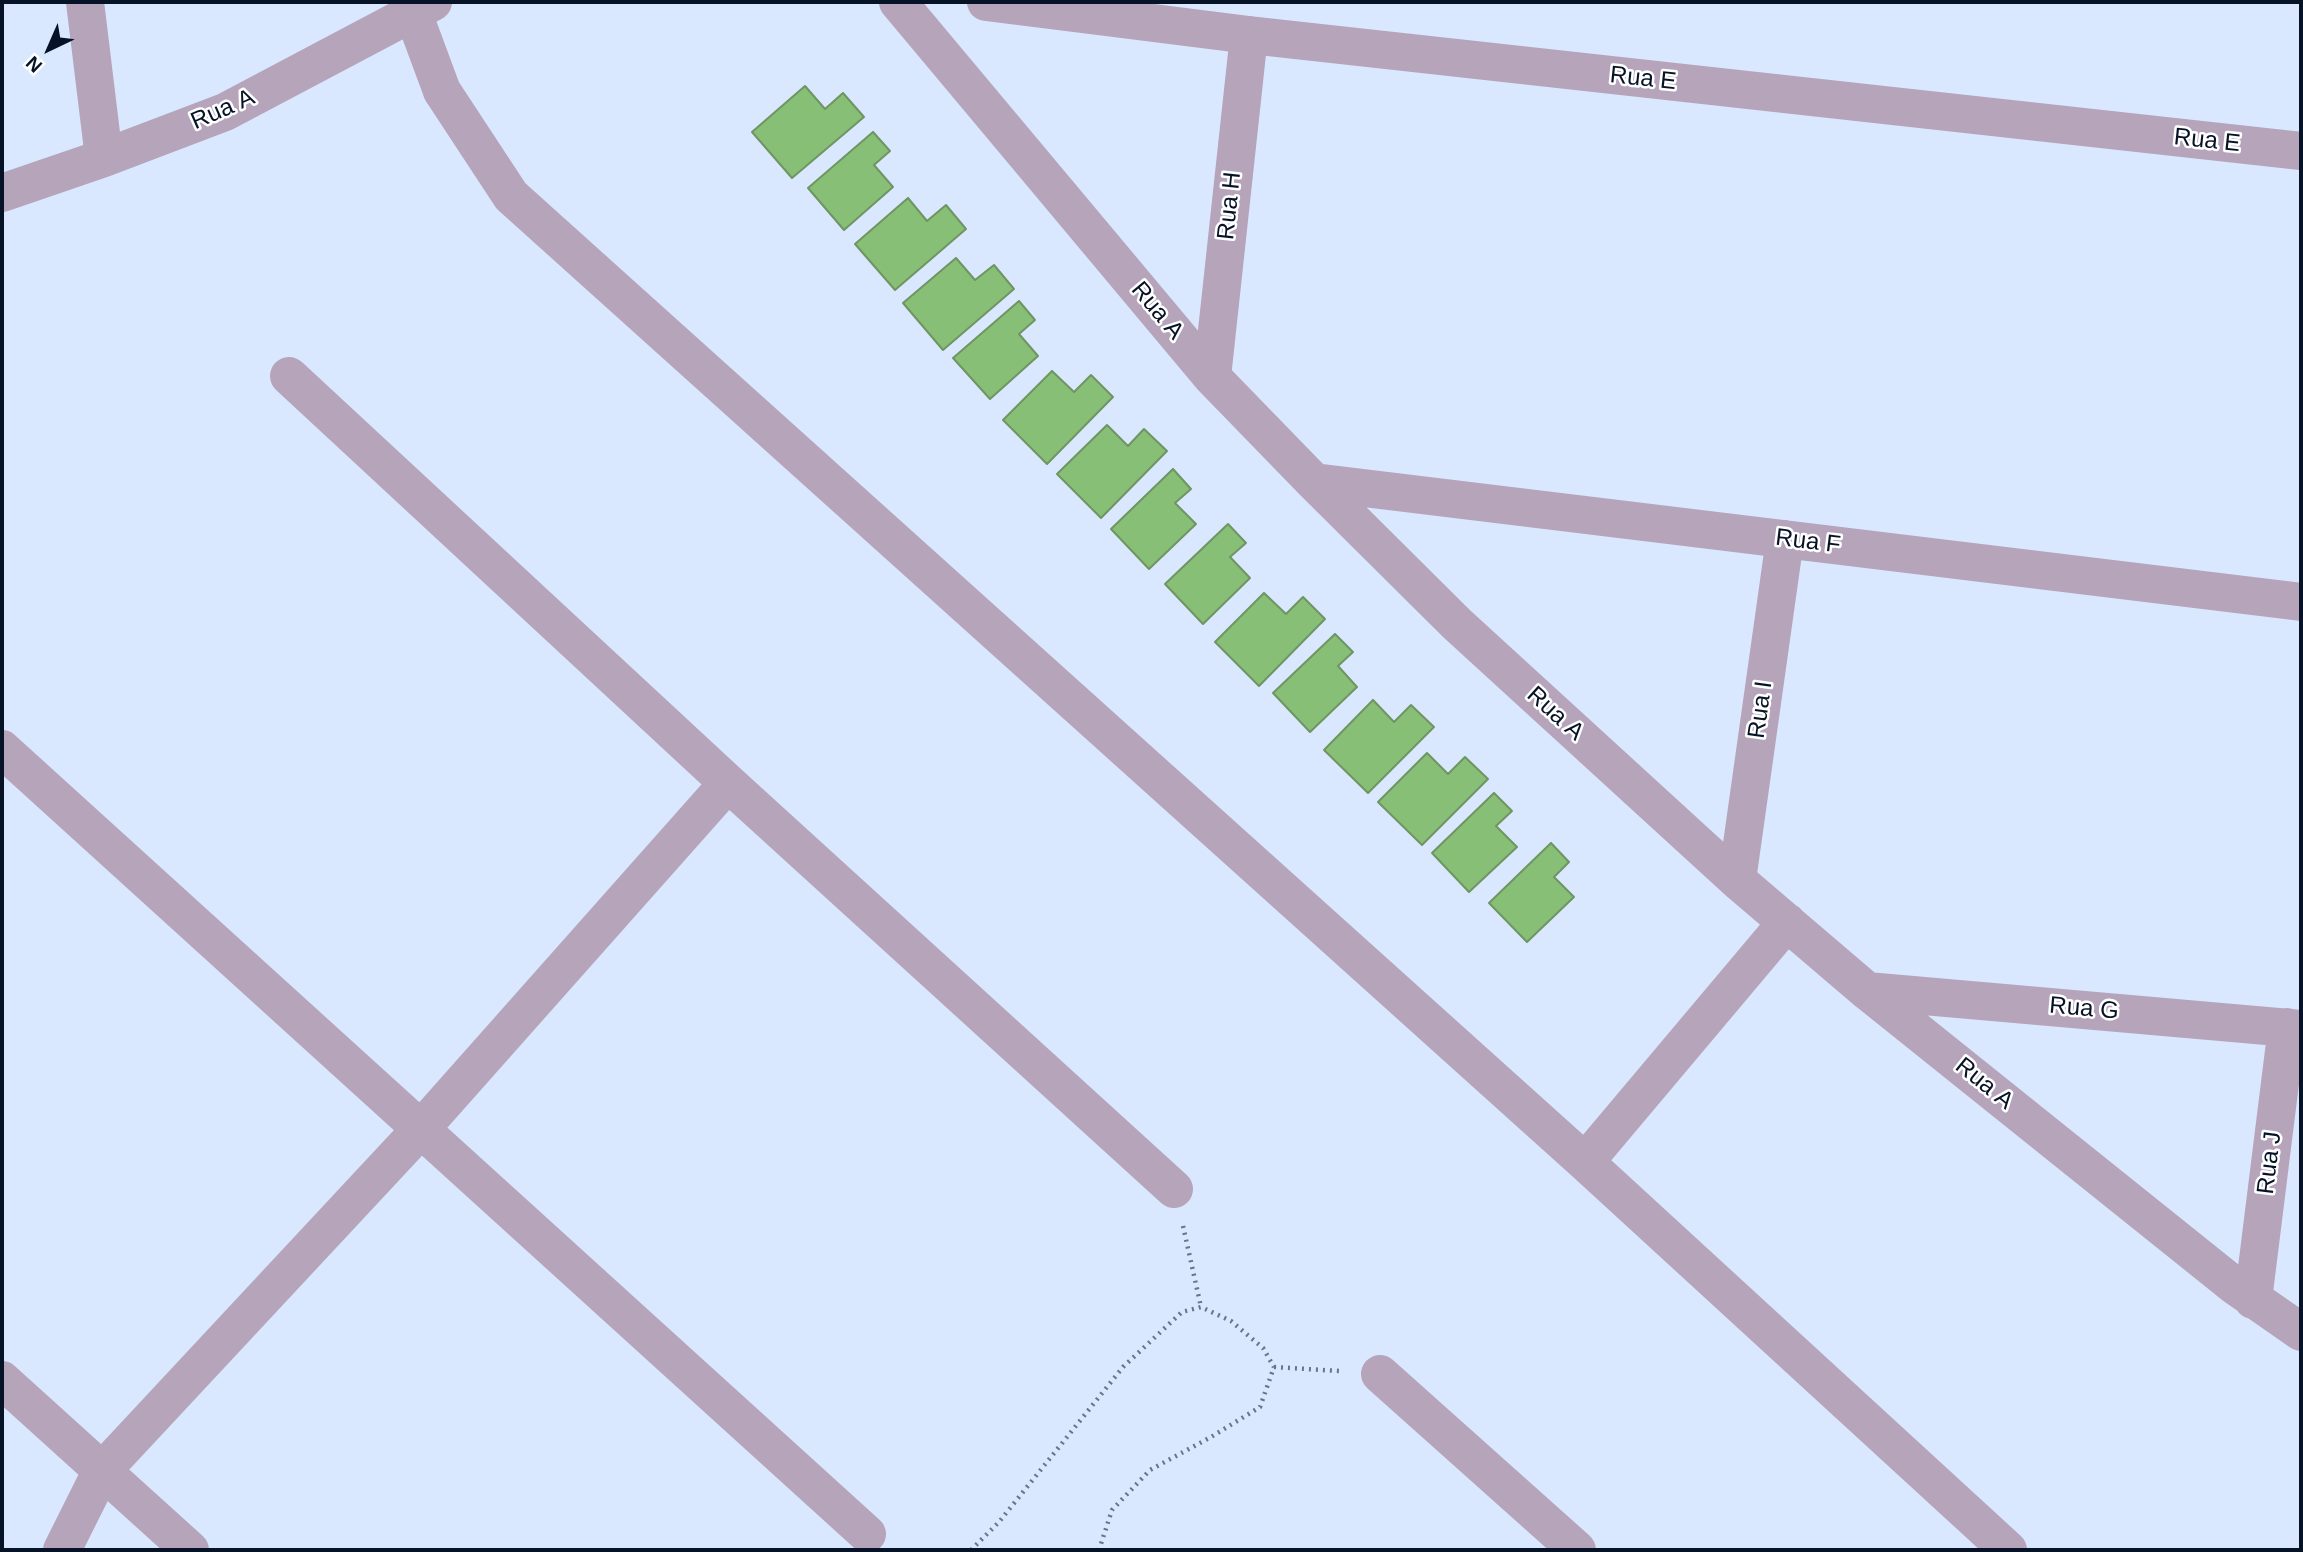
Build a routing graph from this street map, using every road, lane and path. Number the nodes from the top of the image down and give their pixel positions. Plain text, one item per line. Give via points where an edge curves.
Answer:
1 (85, 2) edge
2 (409, 2) edge
3 (433, 2) edge
4 (898, 2) edge
5 (986, 2) edge
6 (1249, 35) junction
7 (2301, 151) edge
8 (104, 158) junction
9 (2, 193) edge
10 (289, 376) dead end
11 (1212, 377) junction
12 (1314, 482) junction
13 (1785, 539) junction
14 (2301, 602) edge
15 (2, 749) edge
16 (728, 783) junction
17 (1737, 880) junction
18 (1787, 922) junction
19 (1867, 990) junction
20 (2294, 1028) edge
21 (421, 1130) junction
22 (1585, 1162) junction
23 (1174, 1189) joint
24 (2253, 1300) junction
25 (1201, 1307) junction
26 (2301, 1332) edge
27 (1274, 1367) junction
28 (1380, 1374) joint
29 (2, 1380) edge
30 (101, 1472) junction
31 (867, 1534) dead end
32 (62, 1550) edge
33 (190, 1550) edge
34 (971, 1550) edge
35 (1100, 1550) edge
36 (1577, 1550) edge
37 (2008, 1550) edge

1 - 8 street
2 - 22 street, bridge via 442,90 511,195
3 - 8 street, Rua A via 225,112
4 - 11 street, Rua A
5 - 6 street, Rua E
6 - 7 street, Rua E
6 - 11 street, Rua H
8 - 9 street, Rua A
10 - 16 street
11 - 12 street, Rua A
12 - 13 street, Rua F
12 - 17 street, Rua A via 1457,624
13 - 14 street, Rua F
13 - 17 street, Rua I
15 - 21 street
16 - 21 street
16 - 23 street
17 - 18 street, Rua A
18 - 19 street, Rua A
18 - 22 street
19 - 20 street, Rua G
19 - 24 street, Rua A
20 - 24 street, Rua J
21 - 30 street
21 - 31 street
22 - 37 street
23 - 25 path
24 - 26 street, Rua A
25 - 27 path via 1231,1321 1264,1348
25 - 34 path via 1182,1312 1124,1367 999,1522
27 - 28 path
27 - 35 path via 1260,1408 1150,1471 1112,1510
28 - 36 street
29 - 30 street
30 - 32 street
30 - 33 street

